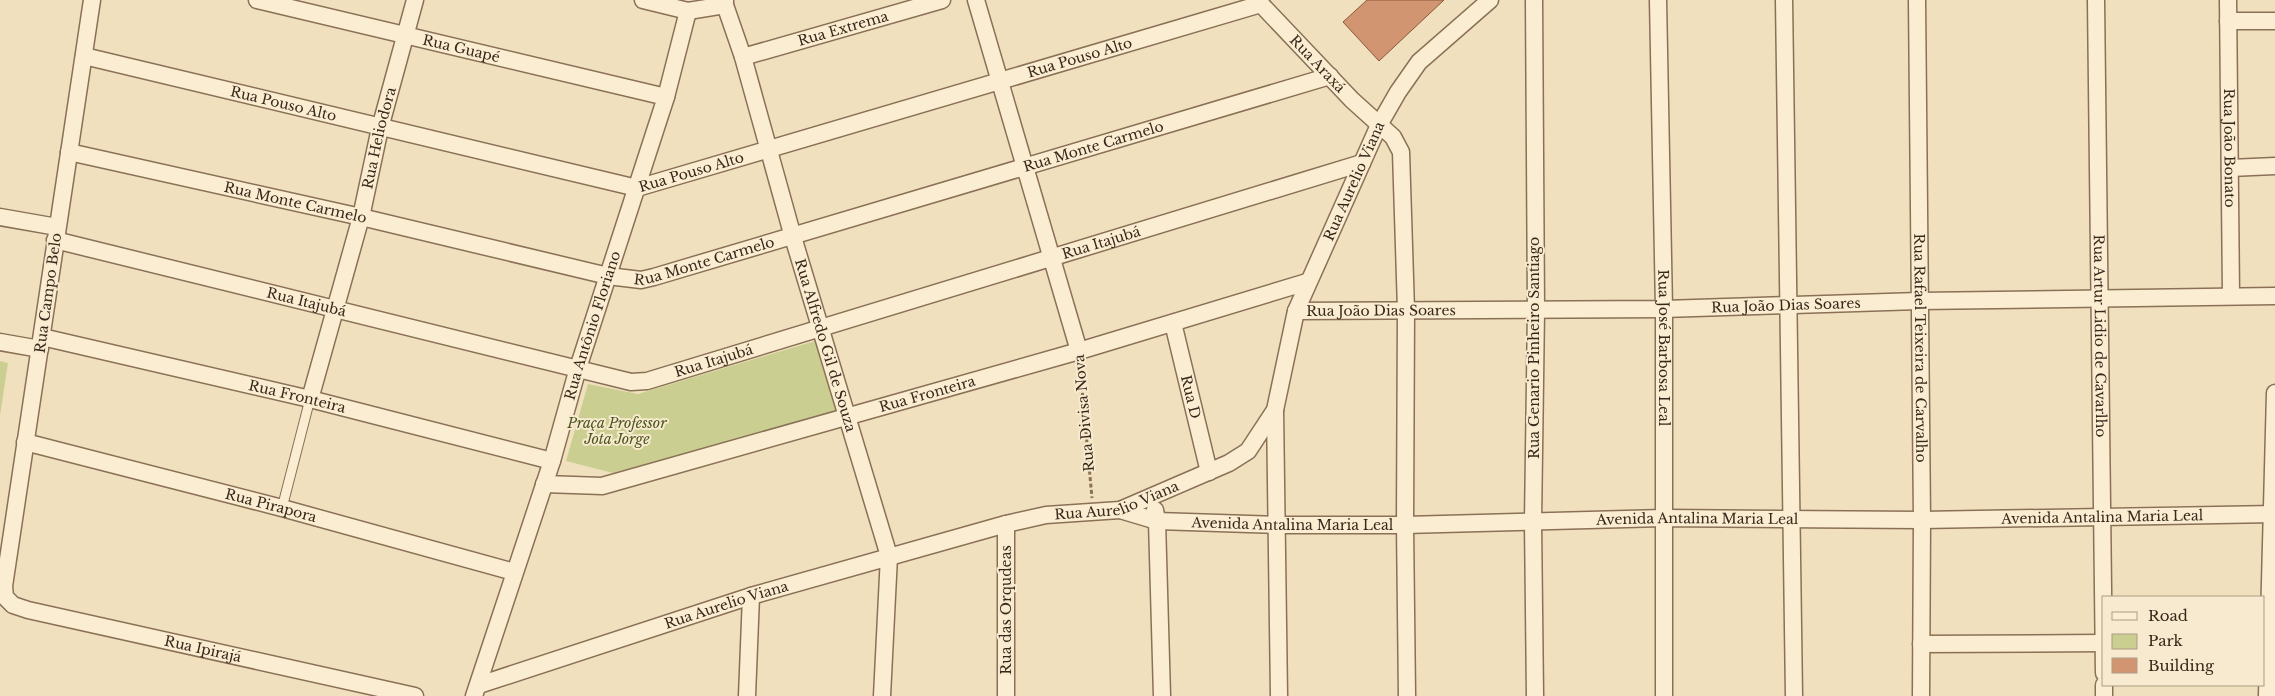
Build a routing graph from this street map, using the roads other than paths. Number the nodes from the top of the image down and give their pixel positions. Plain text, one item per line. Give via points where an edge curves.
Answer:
1 (92, 0) edge
2 (257, 0) edge
3 (415, 0) edge
4 (643, 0) edge
5 (942, 0) edge
6 (976, 0) edge
7 (1490, 0) edge
8 (1534, 0) edge
9 (1658, 0) edge
10 (1784, 0) edge
11 (1918, 0) edge
12 (2096, 0) edge
13 (2228, 0) edge
14 (1259, 2) edge
15 (725, 3) edge
16 (688, 11) junction
17 (2228, 21) junction
18 (2275, 21) edge
19 (405, 36) junction
20 (84, 56) junction
21 (743, 56) junction
22 (1330, 76) junction
23 (1001, 79) junction
24 (666, 97) junction
25 (380, 128) junction
26 (1383, 128) junction
27 (769, 149) junction
28 (69, 152) junction
29 (1362, 163) junction
30 (2275, 166) edge
31 (1026, 168) junction
32 (2230, 168) junction
33 (637, 188) junction
34 (0, 217) edge
35 (361, 217) junction
36 (56, 233) junction
37 (793, 236) junction
38 (1052, 256) junction
39 (608, 276) junction
40 (1307, 282) junction
41 (2231, 296) junction
42 (2275, 296) edge
43 (2099, 298) junction
44 (1919, 300) junction
45 (1787, 304) junction
46 (336, 308) junction
47 (1664, 309) junction
48 (1406, 310) junction
49 (1536, 310) junction
50 (1296, 311) junction
51 (1173, 323) junction
52 (821, 328) junction
53 (0, 342) edge
54 (41, 343) junction
55 (1079, 352) junction
56 (578, 368) junction
57 (2275, 393) edge
58 (310, 399) junction
59 (1275, 410) junction
60 (847, 418) junction
61 (25, 442) junction
62 (552, 461) junction
63 (1209, 472) junction
64 (544, 484) junction
65 (1153, 498) junction
66 (282, 508) junction
67 (1120, 510) junction
68 (2273, 514) edge
69 (2103, 516) junction
70 (1663, 518) junction
71 (1792, 518) junction
72 (1922, 520) junction
73 (1157, 521) junction
74 (1533, 522) junction
75 (1006, 524) junction
76 (1278, 525) junction
77 (1405, 525) junction
78 (888, 556) junction
79 (514, 572) junction
80 (4, 586) joint
81 (751, 596) junction
82 (2104, 596) edge
83 (2102, 643) edge
84 (2269, 643) edge
85 (1921, 644) junction
86 (477, 690) edge
87 (415, 696) edge
88 (747, 696) edge
89 (882, 696) edge
90 (1006, 696) edge
91 (1162, 696) edge
92 (1278, 696) edge
93 (1408, 696) edge
94 (1535, 696) edge
95 (1664, 696) edge
96 (1794, 696) edge
97 (1921, 696) edge
98 (2267, 696) edge

1 - 20 street, Rua Campo Belo
2 - 19 street, Rua Guapé
3 - 19 street, Rua Heliodora
4 - 16 street
5 - 21 street, Rua Extrema
6 - 23 street, Rua Divisa Nova
7 - 26 street, Rua Aurelio Viana via 1419,62 1409,74
8 - 49 street, Rua Genario Pinheiro Santiago
9 - 47 street, Rua José Barbosa Leal
10 - 45 street
11 - 44 street, Rua Rafael Teixeira de Carvalho
12 - 43 street, Rua Artur Lidio de Cavarlho
13 - 17 street, Rua João Bonato
14 - 22 street, Rua Araxá
14 - 23 street, Rua Pouso Alto
15 - 16 street
15 - 21 street, Rua Alfredo Gil de Souza
16 - 24 street, Rua Antônio Floriano
17 - 18 street
17 - 32 street, Rua João Bonato
19 - 24 street, Rua Guapé
19 - 25 street, Rua Heliodora
20 - 25 street, Rua Pouso Alto
20 - 28 street, Rua Campo Belo
21 - 27 street, Rua Alfredo Gil de Souza
22 - 26 street, Rua Araxá
22 - 31 street, Rua Monte Carmelo
23 - 27 street, Rua Pouso Alto
23 - 31 street, Rua Divisa Nova
24 - 33 street, Rua Antônio Floriano
25 - 33 street, Rua Pouso Alto
25 - 35 street, Rua Heliodora
26 - 29 street, Rua Aurelio Viana
26 - 48 street, Rua Araxá via 1397,142 1401,152
27 - 33 street, Rua Pouso Alto
27 - 37 street, Rua Alfredo Gil de Souza
28 - 35 street, Rua Monte Carmelo
28 - 36 street, Rua Campo Belo
29 - 38 street, Rua Itajubá
29 - 40 street, Rua Aurelio Viana
30 - 32 street
31 - 37 street, Rua Monte Carmelo
31 - 38 street, Rua Divisa Nova
32 - 41 street, Rua João Bonato
33 - 39 street, Rua Antônio Floriano
34 - 36 street, Rua Itajubá
35 - 39 street, Rua Monte Carmelo
35 - 46 street, Rua Heliodora
36 - 46 street, Rua Itajubá
36 - 54 street, Rua Campo Belo
37 - 39 street, Rua Monte Carmelo via 641,280
37 - 52 street, Rua Alfredo Gil de Souza
38 - 52 street, Rua Itajubá
38 - 55 street, Rua Divisa Nova
39 - 56 street, Rua Antônio Floriano
40 - 50 street, Rua Aurelio Viana
40 - 51 street, Rua Fronteira
41 - 42 street, Rua João Dias Soares
41 - 43 street, Rua João Dias Soares
43 - 44 street, Rua João Dias Soares
43 - 69 street, Rua Artur Lidio de Cavarlho
44 - 45 street, Rua João Dias Soares
44 - 72 street, Rua Rafael Teixeira de Carvalho
45 - 47 street, Rua João Dias Soares
45 - 71 street
46 - 56 street, Rua Itajubá
46 - 58 street, Rua Heliodora
47 - 49 street, Rua João Dias Soares
47 - 70 street, Rua José Barbosa Leal
48 - 49 street, Rua João Dias Soares
48 - 50 street, Rua João Dias Soares
48 - 77 street, Rua Araxá
49 - 74 street, Rua Genario Pinheiro Santiago
50 - 59 street, Rua Aurelio Viana
51 - 55 street, Rua Fronteira
51 - 63 street, Rua D
52 - 56 street, Rua Itajubá via 647,381 631,382
52 - 60 street, Rua Alfredo Gil de Souza
53 - 54 street, Rua Fronteira
54 - 58 street, Rua Fronteira
54 - 61 street, Rua Campo Belo
55 - 60 street, Rua Fronteira
56 - 62 street, Rua Antônio Floriano
57 - 68 street
58 - 62 street, Rua Fronteira
58 - 66 lane, Rua Heliodora
59 - 63 street, Rua Aurelio Viana via 1248,451
59 - 76 street
60 - 64 street, Rua Fronteira via 602,486
60 - 78 street, Rua Alfredo Gil de Souza
61 - 66 street, Rua Pirapora
61 - 80 street, Rua Campo Belo
62 - 64 street, Rua Antônio Floriano
63 - 65 street, Rua Aurelio Viana
64 - 79 street, Rua Antônio Floriano
65 - 67 street, Rua Aurelio Viana
65 - 73 street
66 - 79 street, Rua Pirapora
67 - 73 street, Avenida Antalina Maria Leal
67 - 75 street, Rua Aurelio Viana via 1046,515
68 - 69 street, Avenida Antalina Maria Leal
68 - 84 street
69 - 72 street, Avenida Antalina Maria Leal
69 - 82 street, Rua Artur Lidio de Cavarlho
70 - 71 street, Avenida Antalina Maria Leal
70 - 74 street, Avenida Antalina Maria Leal
70 - 95 street, Rua José Barbosa Leal
71 - 72 street, Avenida Antalina Maria Leal
71 - 96 street
72 - 85 street, Rua Rafael Teixeira de Carvalho
73 - 76 street, Avenida Antalina Maria Leal
73 - 91 street
74 - 77 street, Avenida Antalina Maria Leal
74 - 94 street, Rua Genario Pinheiro Santiago
75 - 78 street, Rua Aurelio Viana
75 - 90 street, Rua das Orqudeas
76 - 77 street, Avenida Antalina Maria Leal
76 - 92 street
77 - 93 street, Rua Araxá
78 - 81 street, Rua Aurelio Viana
78 - 89 street, Rua Alfredo Gil de Souza
79 - 86 street, Rua Antônio Floriano
80 - 87 street, Rua Ipirajá via 5,598 13,605 28,610
81 - 86 street, Rua Aurelio Viana
81 - 88 street
83 - 85 street
84 - 98 street
85 - 97 street, Rua Rafael Teixeira de Carvalho

